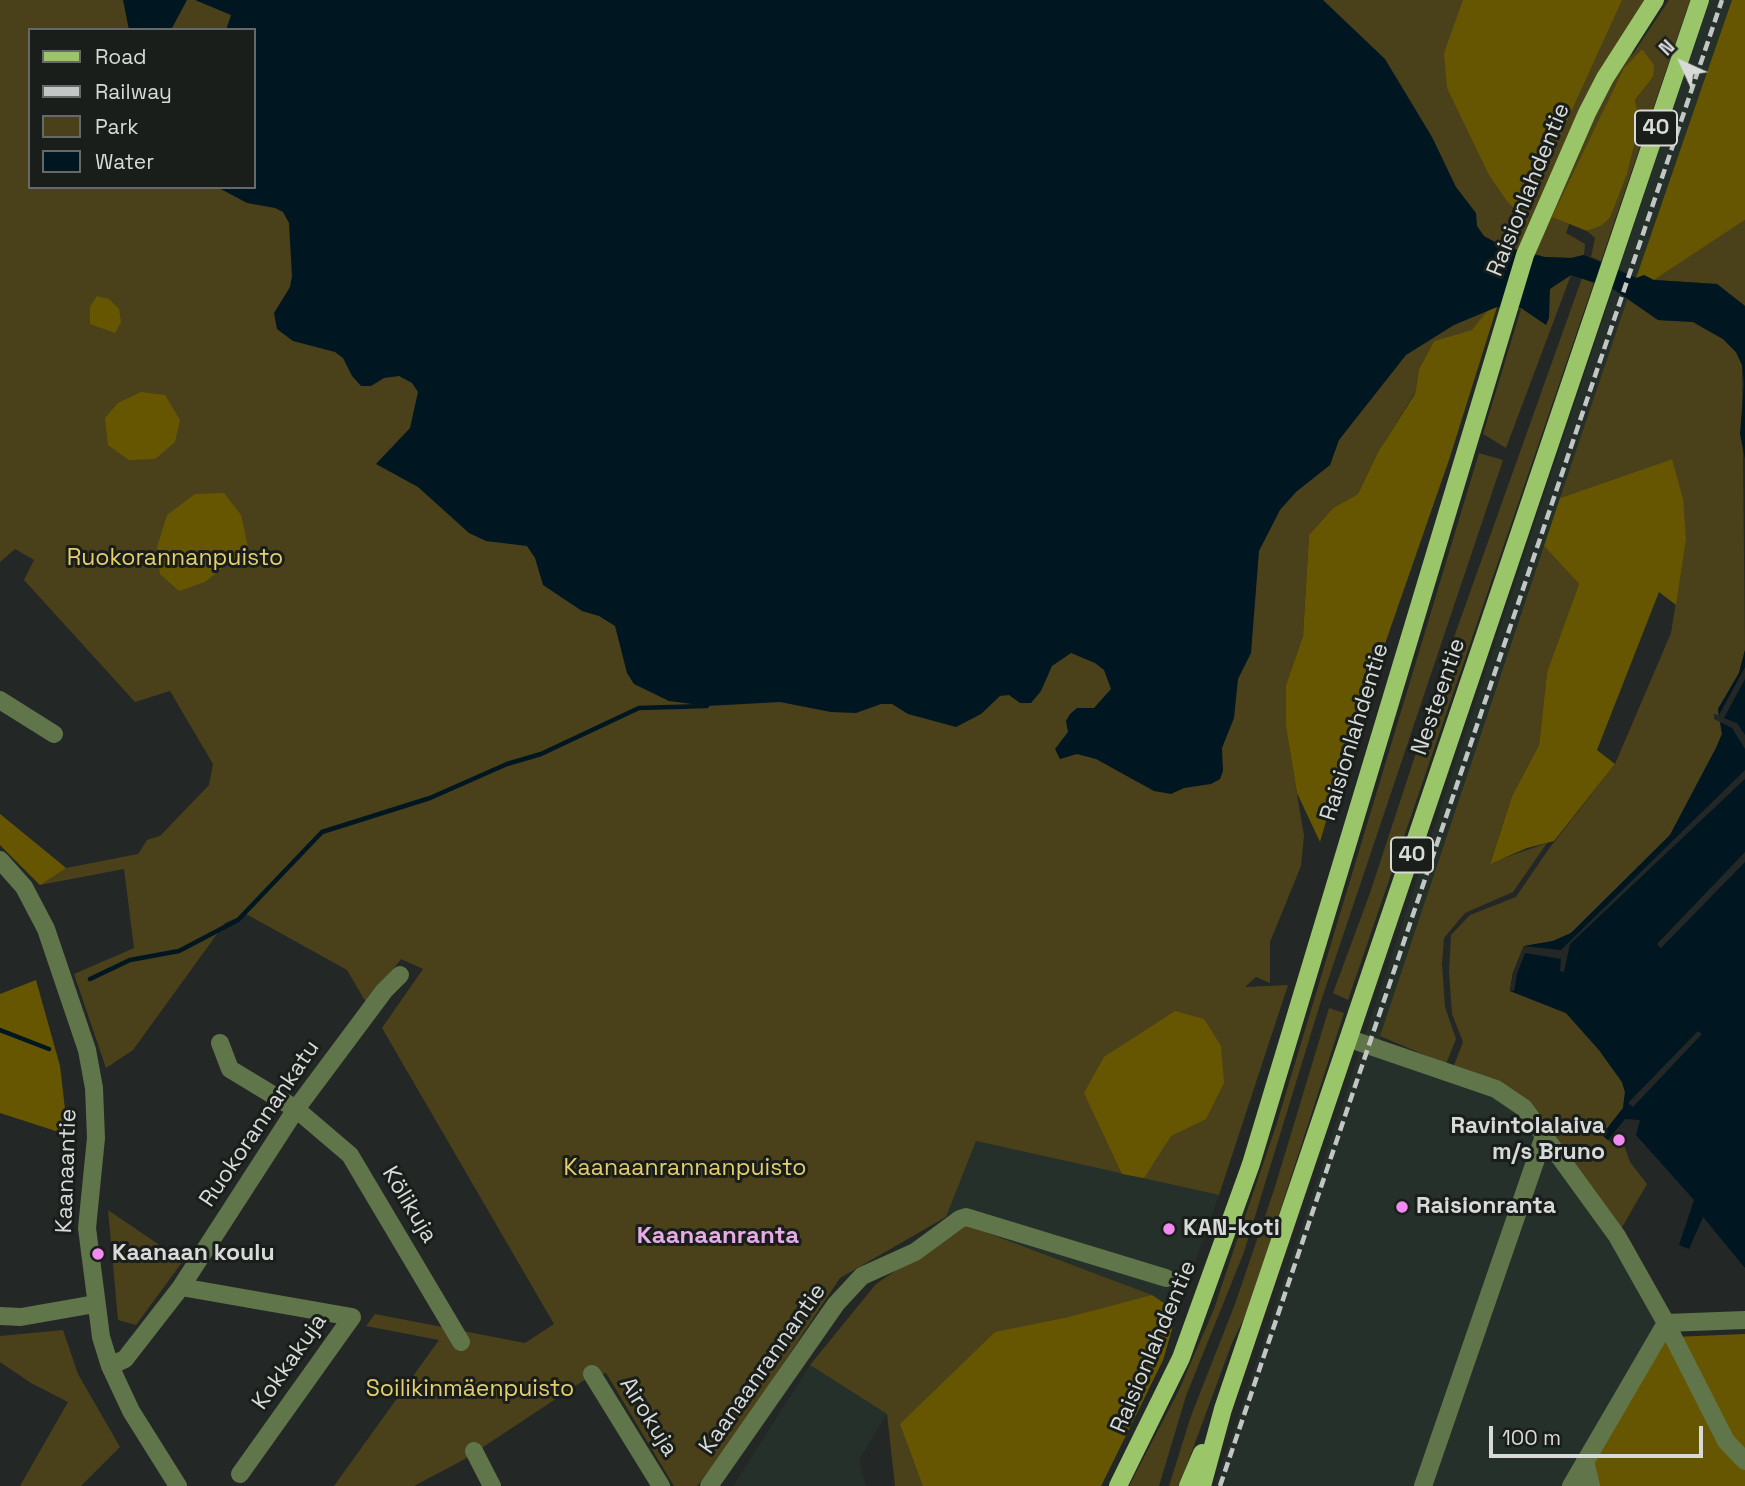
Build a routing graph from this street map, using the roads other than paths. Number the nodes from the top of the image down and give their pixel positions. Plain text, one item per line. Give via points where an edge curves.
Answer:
1 (1654, 0) edge
2 (1700, 0) edge
3 (0, 700) edge
4 (54, 734) dead end
5 (0, 860) edge
6 (400, 975) dead end
7 (1350, 1039) junction
8 (220, 1043) dead end
9 (296, 1110) junction
10 (1544, 1136) junction
11 (1166, 1278) dead end
12 (181, 1287) junction
13 (95, 1304) junction
14 (0, 1316) edge
15 (1745, 1320) edge
16 (1666, 1323) junction
17 (461, 1342) dead end
18 (110, 1366) junction
19 (592, 1374) dead end
20 (1223, 1409) junction
21 (474, 1451) dead end
22 (1585, 1461) junction
23 (1745, 1461) edge
24 (240, 1474) dead end
25 (177, 1486) edge
26 (492, 1486) edge
27 (661, 1486) edge
28 (709, 1486) edge
29 (1118, 1486) edge
30 (1188, 1486) edge
31 (1202, 1486) edge
32 (1423, 1486) edge
33 (1571, 1486) edge
34 (1591, 1486) edge

1 - 29 main road, Raisionlahdentie via 1605,78 1525,255 1251,1164 1181,1358
2 - 7 main road, Nesteentie / 40
3 - 4 street
5 - 13 street, Kaanaantie via 24,887 46,929 87,1050 96,1138 87,1228
6 - 9 street, Ruokorannankatu
7 - 10 street via 1496,1089 1524,1108
7 - 20 main road, Nesteentie / 40
8 - 9 street, Kölikuja via 230,1069
9 - 12 street, Ruokorannankatu
9 - 17 street, Kölikuja via 350,1155
10 - 16 street via 1617,1236
10 - 32 street
11 - 28 street, Kaanaanrannantie via 966,1217 960,1219 915,1252 862,1276 836,1304
12 - 18 street, Ruokorannankatu via 125,1360
12 - 24 street, Kokkakuja via 352,1317
13 - 14 street via 21,1317
13 - 18 street, Kaanaantie
15 - 16 street
16 - 22 street
16 - 23 street via 1726,1441
18 - 25 street, Kaanaantie via 131,1411
19 - 27 street, Airokuja
20 - 30 main road, Nesteentie / 40
20 - 31 main road, Nesteentie / 40
21 - 26 street
22 - 33 street
22 - 34 street

